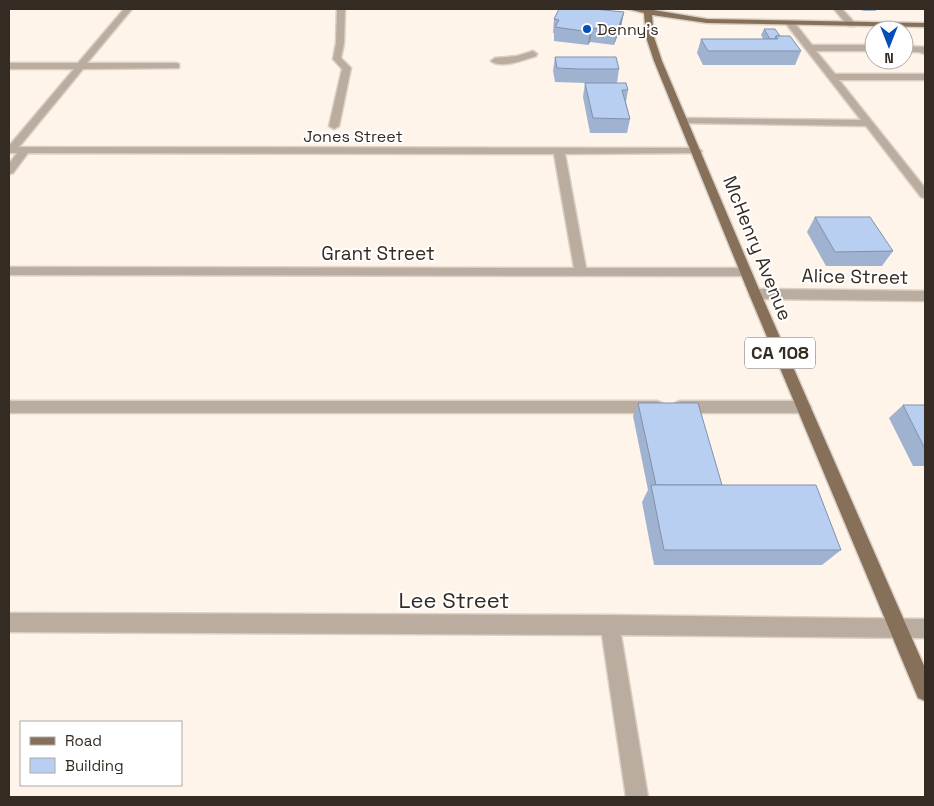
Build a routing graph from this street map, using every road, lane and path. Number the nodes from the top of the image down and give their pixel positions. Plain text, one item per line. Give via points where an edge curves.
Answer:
1 (128, 9) edge
2 (341, 9) edge
3 (631, 9) edge
4 (838, 9) edge
5 (646, 10) edge
6 (790, 23) junction
7 (851, 24) junction
8 (925, 25) edge
9 (810, 48) junction
10 (864, 48) edge
11 (533, 54) dead end
12 (495, 61) dead end
13 (9, 66) edge
14 (78, 66) junction
15 (176, 66) dead end
16 (833, 77) junction
17 (925, 77) edge
18 (684, 121) junction
19 (869, 124) junction
20 (334, 126) dead end
21 (10, 150) edge
22 (25, 150) junction
23 (559, 151) junction
24 (697, 151) junction
25 (9, 171) edge
26 (925, 195) edge
27 (9, 271) edge
28 (581, 272) junction
29 (746, 272) junction
30 (755, 294) junction
31 (925, 296) edge
32 (9, 407) edge
33 (803, 407) junction
34 (9, 622) edge
35 (610, 625) junction
36 (898, 628) junction
37 (925, 628) edge
38 (925, 691) edge
39 (637, 797) edge

1 - 14 street
2 - 20 street via 337,59 347,68
3 - 5 main road
4 - 7 street
5 - 6 main road via 707,21
5 - 18 main road, McHenry Avenue / CA 108 via 658,61
6 - 7 main road
6 - 9 street
7 - 8 main road
9 - 10 street
9 - 16 street
11 - 12 street
13 - 14 street
14 - 15 street
14 - 21 street
16 - 17 street
16 - 19 street
18 - 19 street
18 - 24 main road, McHenry Avenue / CA 108
19 - 26 street
21 - 22 street, Jones Street
22 - 23 street, Jones Street
22 - 25 street
23 - 24 street, Jones Street
23 - 28 street
24 - 29 main road, McHenry Avenue / CA 108
27 - 28 street, Grant Street
28 - 29 street, Grant Street
29 - 30 main road, McHenry Avenue / CA 108
30 - 31 street, Alice Street
30 - 33 main road, McHenry Avenue / CA 108
32 - 33 street
33 - 36 main road, McHenry Avenue / CA 108
34 - 35 street, Lee Street
35 - 36 street, Lee Street
35 - 39 street
36 - 37 street, Lee Street
36 - 38 main road, McHenry Avenue / CA 108

